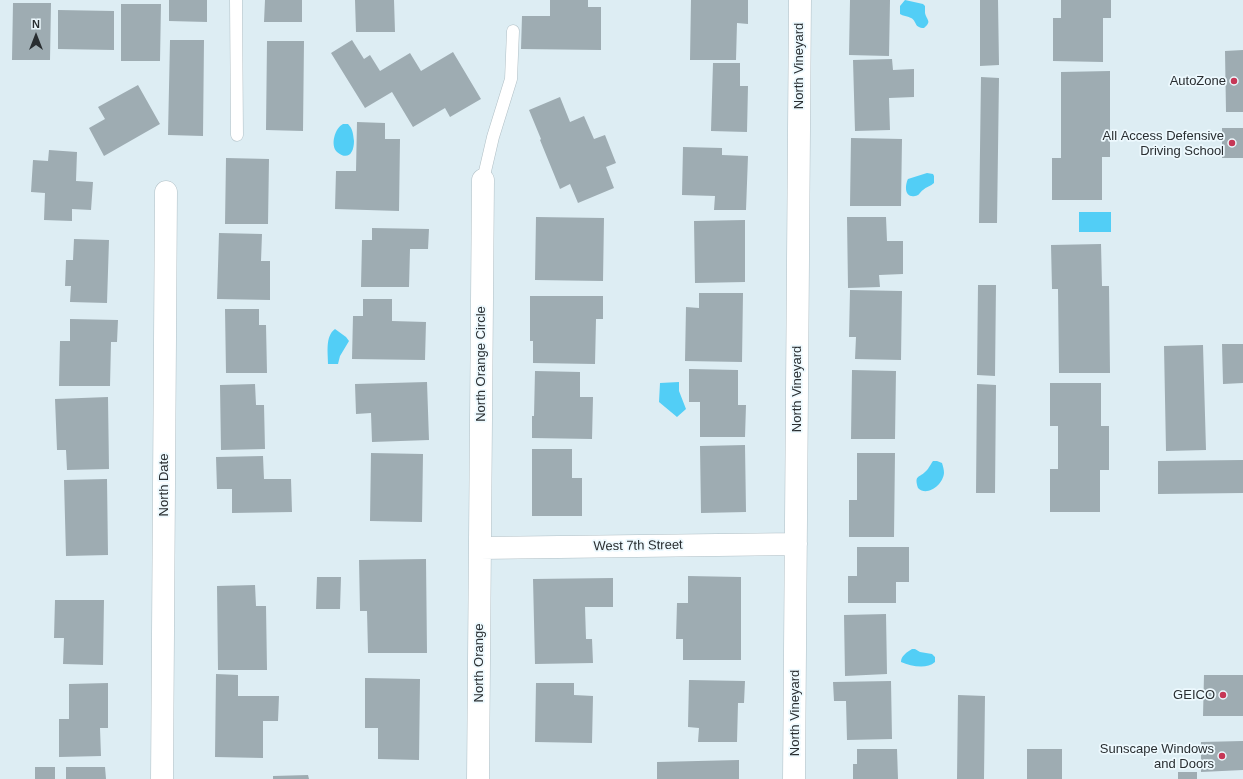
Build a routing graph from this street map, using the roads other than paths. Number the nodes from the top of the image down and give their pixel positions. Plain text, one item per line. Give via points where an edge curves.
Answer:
1 (236, 0) edge
2 (800, 0) edge
3 (513, 31) dead end
4 (237, 135) dead end
5 (483, 180) joint
6 (166, 192) dead end
7 (796, 544) junction
8 (480, 548) junction
9 (162, 779) edge
10 (478, 779) edge
11 (794, 779) edge

1 - 4 lane
2 - 7 street, North Vineyard
3 - 5 lane via 511,79
5 - 8 street, North Orange Circle
6 - 9 street, North Date
7 - 8 street, West 7th Street
7 - 11 street, North Vineyard
8 - 10 street, North Orange

